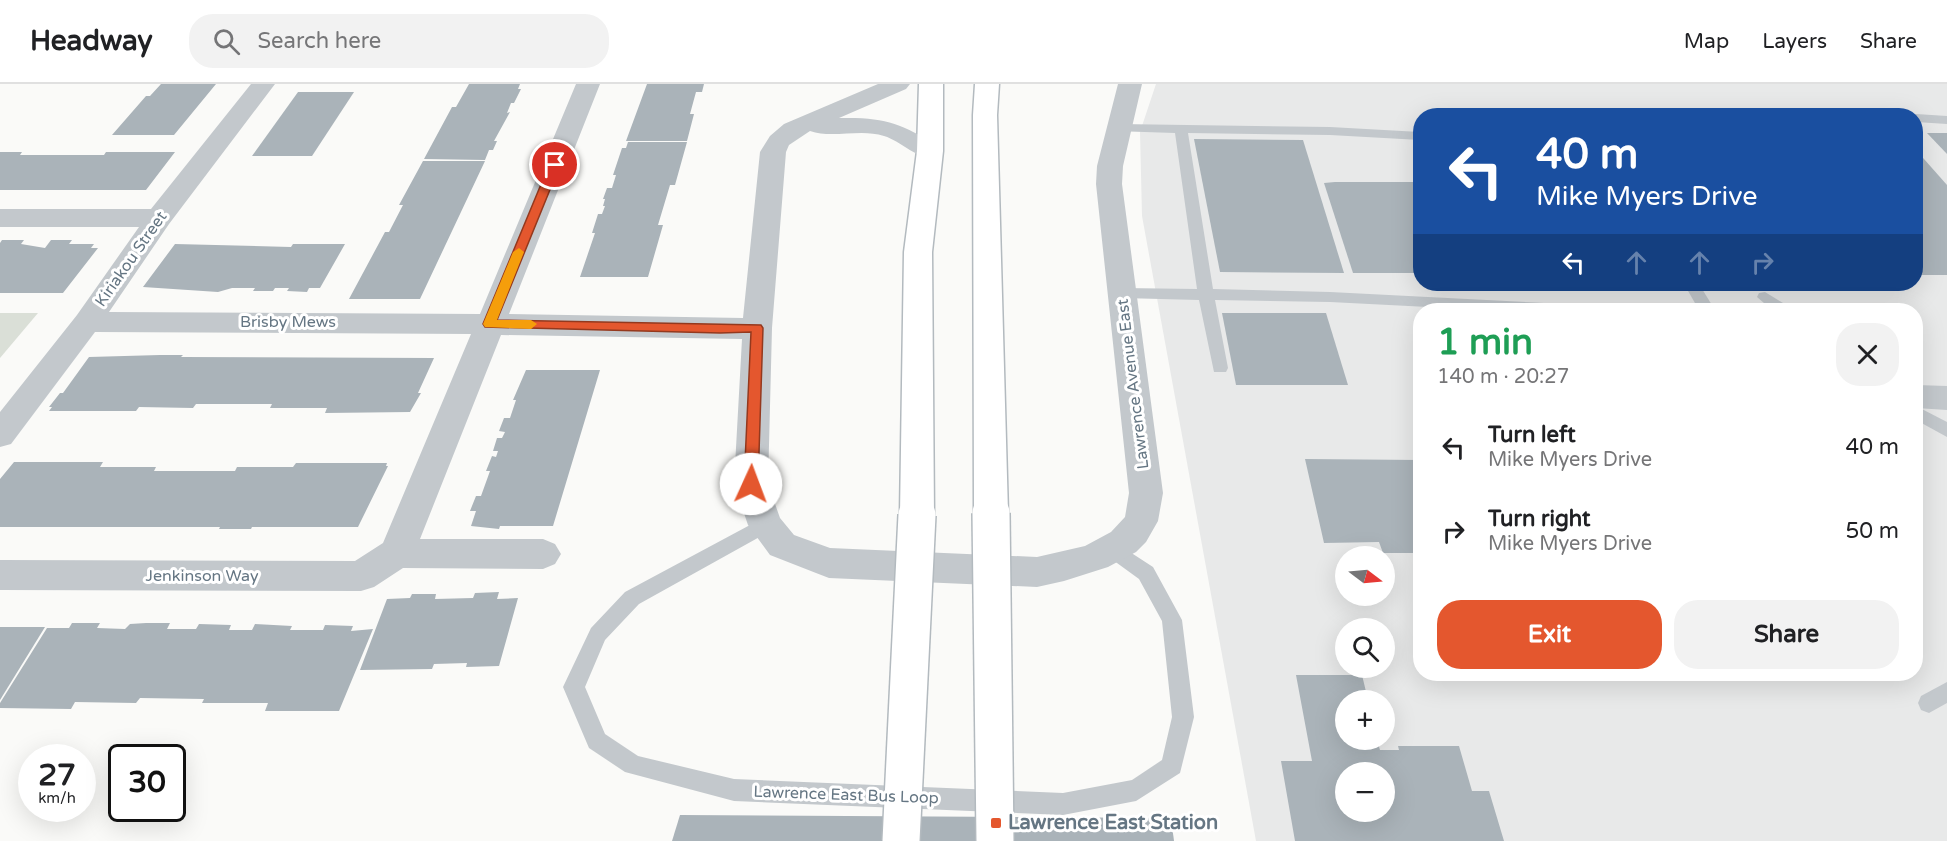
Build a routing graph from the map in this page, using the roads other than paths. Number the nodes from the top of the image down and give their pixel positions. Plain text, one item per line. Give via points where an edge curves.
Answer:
1 (263, 84) edge
2 (588, 84) edge
3 (898, 84) edge
4 (931, 84) edge
5 (987, 84) edge
6 (1130, 84) edge
7 (1923, 118) edge
8 (1947, 120) edge
9 (1119, 128) junction
10 (794, 129) junction
11 (1181, 129) junction
12 (1413, 136) edge
13 (930, 151) junction
14 (0, 218) edge
15 (159, 218) junction
16 (1122, 293) junction
17 (1206, 295) junction
18 (1766, 297) dead end
19 (1447, 303) edge
20 (1773, 303) edge
21 (87, 322) junction
22 (490, 324) junction
23 (757, 328) junction
24 (1220, 368) dead end
25 (1923, 398) edge
26 (1947, 398) edge
27 (1923, 416) edge
28 (1947, 430) edge
29 (0, 435) edge
30 (765, 525) junction
31 (1113, 549) junction
32 (397, 553) junction
33 (543, 554) dead end
34 (0, 575) edge
35 (1947, 692) edge
36 (1929, 703) dead end
37 (901, 841) edge
38 (995, 841) edge

1 - 15 street, Kiriakou Street
2 - 22 street
3 - 10 street, Lawrence Avenue East
4 - 13 main road
5 - 38 main road, bridge
6 - 9 street, Lawrence Avenue East
7 - 8 lane
9 - 11 lane
9 - 16 street, Lawrence Avenue East via 1109,183
10 - 13 street via 868,125 893,130
10 - 23 street, Lawrence Avenue East via 773,152
11 - 12 lane
11 - 17 lane
13 - 37 main road, bridge via 918,252 917,515
14 - 15 street
15 - 21 street, Kiriakou Street
16 - 17 lane
16 - 31 street, Lawrence Avenue East via 1146,493 1141,521
17 - 19 lane
17 - 24 lane
18 - 20 lane
21 - 22 street, Brisby Mews
21 - 29 street, Kiriakou Street
22 - 23 street, Brisby Mews
22 - 32 street
23 - 30 street, Lawrence Avenue East via 751,484
25 - 26 street
27 - 28 lane
30 - 31 street, Lawrence Avenue East via 782,545 829,563 1037,572 1070,566
30 - 31 lane, Lawrence East Bus Loop via 632,598 598,634 574,687 597,741 633,765 734,790 1063,804 1136,790 1172,766 1183,717 1173,620 1146,573
32 - 33 street
32 - 34 street, Jenkinson Way via 362,576
35 - 36 lane

